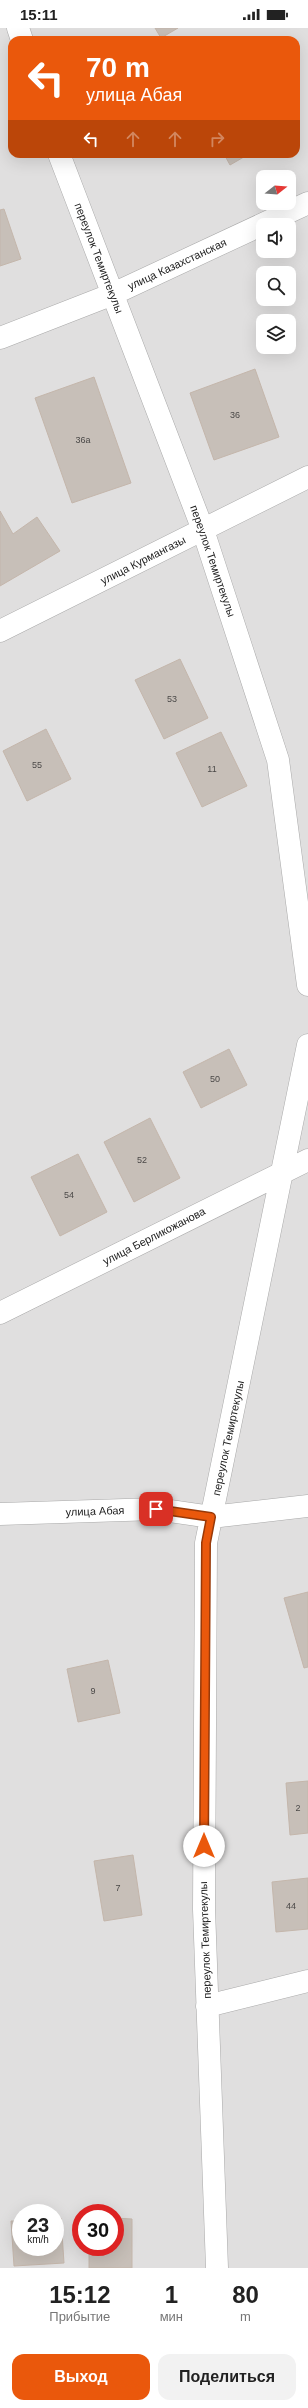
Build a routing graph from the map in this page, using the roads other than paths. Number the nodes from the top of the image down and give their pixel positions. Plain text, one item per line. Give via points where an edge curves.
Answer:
1 (61, 158) edge
2 (308, 203) edge
3 (112, 294) junction
4 (0, 338) edge
5 (308, 477) edge
6 (203, 530) junction
7 (0, 631) edge
8 (308, 985) edge
9 (308, 1045) edge
10 (308, 1160) edge
11 (282, 1172) junction
12 (0, 1313) edge
13 (308, 1506) edge
14 (0, 1514) edge
15 (211, 1517) junction
16 (308, 1982) edge
17 (207, 2006) junction
18 (217, 2268) edge

1 - 3 street, переулок Темиртекулы
2 - 3 street, улица Казахстанская
3 - 4 street, улица Казахстанская
3 - 6 street, переулок Темиртекулы
5 - 6 street, улица Курмангазы
6 - 7 street, улица Курмангазы
6 - 8 street, переулок Темиртекулы via 278,760
9 - 11 street, переулок Темиртекулы
10 - 11 street, улица Берликожанова
11 - 12 street, улица Берликожанова
11 - 15 street, переулок Темиртекулы
13 - 15 street, улица Абая
14 - 15 street, улица Абая via 156,1509
15 - 17 street, переулок Темиртекулы via 206,1543 204,1910
16 - 17 street
17 - 18 street, переулок Темиртекулы

